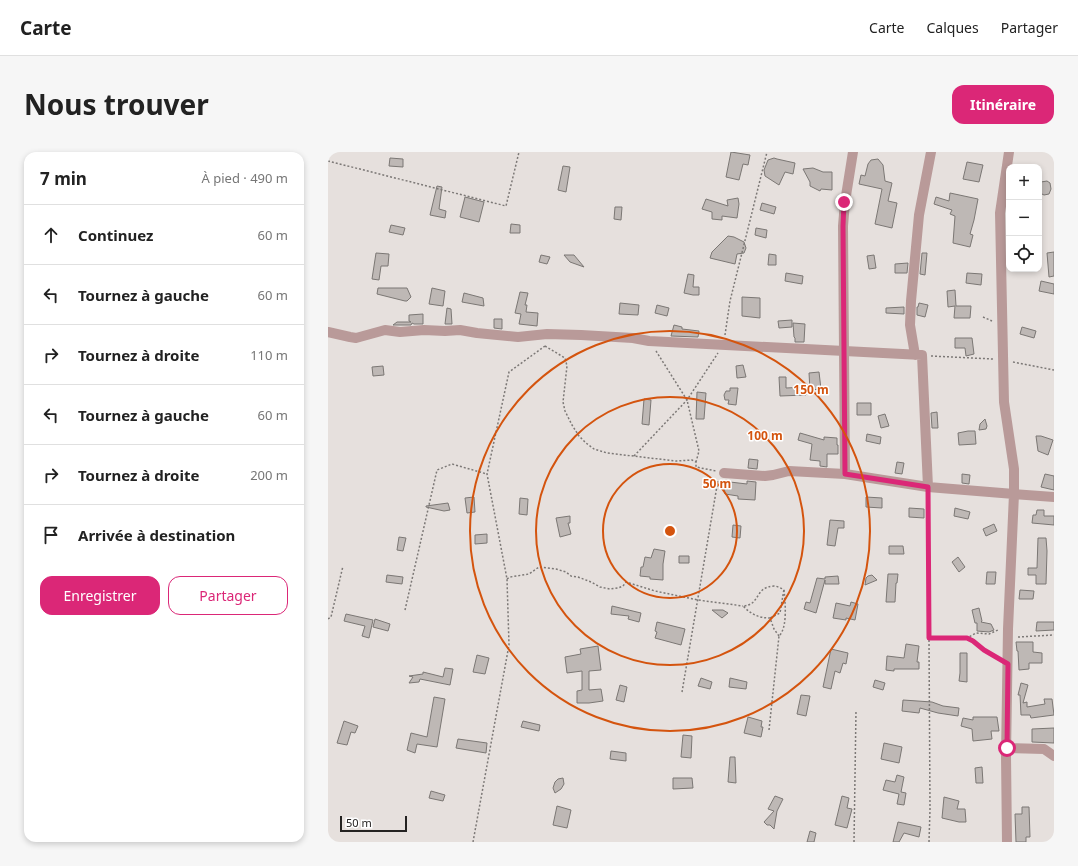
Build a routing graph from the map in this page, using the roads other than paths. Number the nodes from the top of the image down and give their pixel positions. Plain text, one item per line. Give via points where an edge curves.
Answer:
1 (853, 152) edge
2 (931, 152) edge
3 (1009, 152) edge
4 (328, 332) edge
5 (844, 351) junction
6 (918, 355) junction
7 (721, 472) road end
8 (845, 474) junction
9 (928, 487) junction
10 (1014, 494) junction
11 (1054, 497) edge
12 (1007, 748) junction
13 (1054, 756) edge
14 (1007, 842) edge

1 - 5 street via 844,202
2 - 6 street via 919,215 911,302 910,325
3 - 10 street via 1000,213 1004,402 1014,469
4 - 5 street via 353,338 385,330 460,330 518,337 581,334 650,341
5 - 6 street
5 - 8 street
6 - 9 street
7 - 8 street via 765,476 789,471
8 - 9 street
9 - 10 street
10 - 11 street
10 - 12 street via 1008,635
12 - 13 street via 1044,749
12 - 14 street

